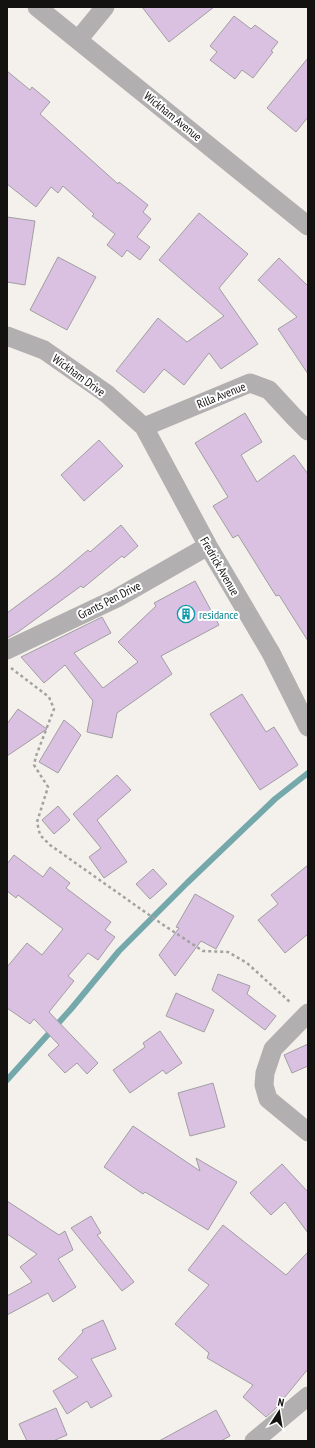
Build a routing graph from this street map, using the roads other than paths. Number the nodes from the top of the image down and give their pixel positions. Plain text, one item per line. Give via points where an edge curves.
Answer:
1 (37, 7) edge
2 (105, 7) edge
3 (78, 40) junction
4 (308, 226) edge
5 (7, 336) edge
6 (144, 427) junction
7 (308, 431) edge
8 (208, 546) junction
9 (7, 650) edge
10 (308, 727) edge
11 (306, 1015) edge
12 (308, 1132) edge
13 (308, 1396) edge
14 (254, 1441) edge

1 - 3 street, Wickham Avenue
2 - 3 street
3 - 4 street, Wickham Avenue
5 - 6 street, Wickham Drive via 44,350 107,394
6 - 7 street, Rilla Avenue via 250,383 269,390
6 - 8 street, Fredrick Avenue
8 - 9 street, Grants Pen Drive via 117,598
8 - 10 street, Fredrick Avenue via 271,653
11 - 12 street via 273,1049 264,1085 268,1099
13 - 14 street

